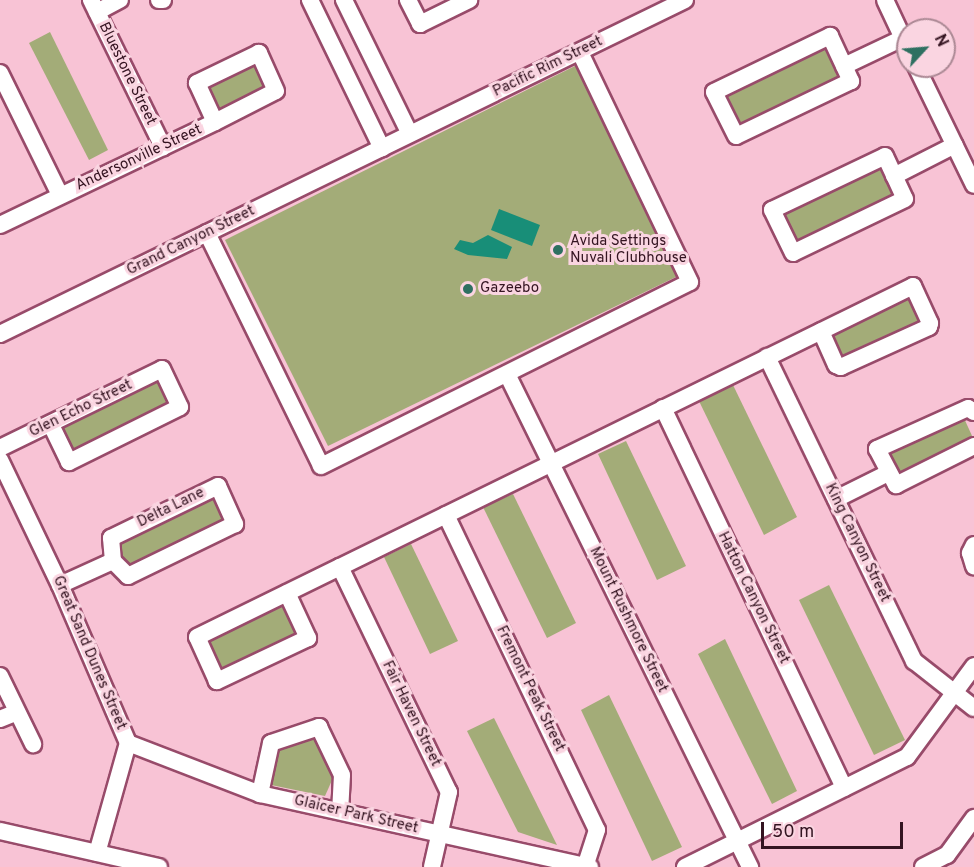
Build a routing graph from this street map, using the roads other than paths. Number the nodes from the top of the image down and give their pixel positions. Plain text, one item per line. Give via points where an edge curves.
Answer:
1 (120, 0) edge
2 (310, 0) edge
3 (344, 0) edge
4 (408, 0) edge
5 (469, 0) edge
6 (685, 0) edge
7 (885, 0) edge
8 (94, 6) edge
9 (896, 24) edge
10 (896, 46) edge
11 (580, 52) junction
12 (844, 66) junction
13 (0, 73) edge
14 (922, 78) edge
15 (215, 122) junction
16 (411, 134) junction
17 (955, 145) junction
18 (163, 147) junction
19 (382, 148) junction
20 (894, 176) junction
21 (974, 185) edge
22 (60, 195) junction
23 (0, 225) edge
24 (207, 233) junction
25 (821, 331) junction
26 (0, 334) edge
27 (767, 357) junction
28 (507, 374) junction
29 (663, 408) junction
30 (974, 412) edge
31 (51, 425) junction
32 (974, 446) edge
33 (0, 448) edge
34 (0, 460) edge
35 (551, 463) junction
36 (888, 473) junction
37 (836, 499) junction
38 (446, 515) junction
39 (974, 545) edge
40 (113, 561) junction
41 (974, 566) edge
42 (340, 567) junction
43 (60, 585) junction
44 (287, 593) junction
45 (974, 666) edge
46 (0, 676) edge
47 (954, 693) junction
48 (974, 708) edge
49 (17, 712) junction
50 (0, 719) edge
51 (128, 743) junction
52 (33, 744) dead end
53 (844, 788) junction
54 (260, 794) junction
55 (340, 811) junction
56 (974, 818) edge
57 (0, 831) edge
58 (442, 834) junction
59 (737, 840) junction
60 (97, 853) junction
61 (587, 866) edge
62 (159, 867) edge
63 (432, 867) edge
64 (685, 867) edge
65 (750, 867) edge
66 (923, 867) edge

1 - 8 street
2 - 19 street
3 - 16 street
4 - 5 street via 420,24
6 - 11 street, Pacific Rim Street
7 - 9 street
8 - 18 street, Bluestone Street
10 - 12 street
11 - 16 street, Pacific Rim Street
11 - 28 street via 690,282
12 - 12 street via 830,36 714,92 736,136 851,81
13 - 22 street
14 - 17 street
15 - 15 street, Andersonville Street via 276,90 259,53 197,83
15 - 18 street, Andersonville Street
16 - 19 street, Pacific Rim Street
17 - 20 street
17 - 21 street
18 - 22 street, Andersonville Street
19 - 24 street, Grand Canyon Street
20 - 20 street via 885,156 772,210 793,253 905,199
22 - 23 street, Andersonville Street
24 - 26 street, Grand Canyon Street
24 - 28 street via 321,466
25 - 25 street via 836,365 842,367 928,327 930,319 913,286
25 - 27 street
27 - 29 street
27 - 37 street, King Canyon Street
28 - 35 street, Mount Rushmore Street
29 - 35 street
29 - 53 street, Hatton Canyon Street
30 - 36 street via 968,408 878,448
31 - 31 street, Glen Echo Street via 69,462 180,407 162,369
31 - 33 street, Glen Echo Street
32 - 36 street via 898,485
34 - 43 street, Great Sand Dunes Street
35 - 38 street
35 - 59 street, Mount Rushmore Street
36 - 37 street
37 - 47 street, King Canyon Street via 914,661
38 - 42 street
38 - 61 street, Fremont Peak Street via 597,830
39 - 41 street via 970,553
40 - 40 street, Delta Lane via 128,576 236,524 218,486 111,538
40 - 43 street
42 - 44 street
42 - 58 street, Fair Haven Street via 449,792
43 - 51 street, Great Sand Dunes Street
44 - 44 street via 197,638 217,681 308,638
45 - 47 street
46 - 49 street
47 - 48 street, King Canyon Street
47 - 53 street via 907,757
49 - 50 street
49 - 52 street
51 - 54 street, Glaicer Park Street
51 - 60 street, Great Sand Dunes Street
53 - 59 street
54 - 55 street, Glaicer Park Street
54 - 55 street via 271,743 319,727 342,775
55 - 58 street, Glaicer Park Street
56 - 66 street via 946,855
57 - 60 street
58 - 61 street, Glaicer Park Street
58 - 63 street, Fair Haven Street
59 - 64 street
59 - 65 street, Mount Rushmore Street
60 - 62 street

